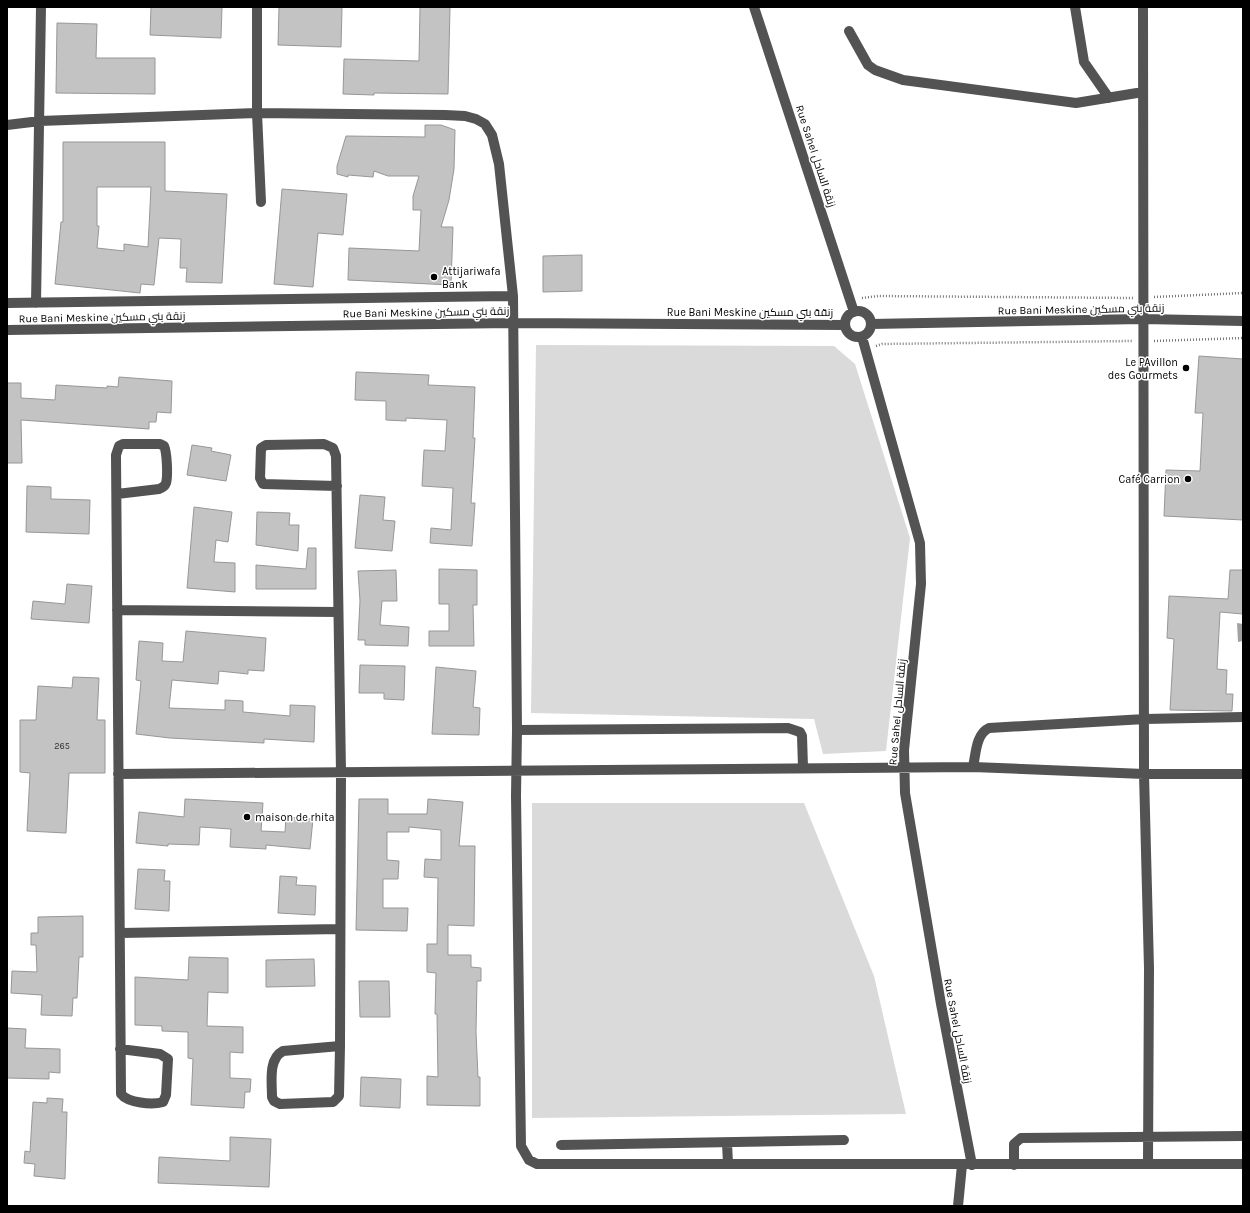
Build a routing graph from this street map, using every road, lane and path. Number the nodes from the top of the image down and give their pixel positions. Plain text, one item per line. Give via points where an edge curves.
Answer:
1 (41, 7) edge
2 (257, 7) edge
3 (754, 7) edge
4 (1075, 7) edge
5 (1144, 7) edge
6 (849, 31) dead end
7 (1143, 92) junction
8 (1109, 98) junction
9 (257, 113) junction
10 (40, 121) junction
11 (7, 125) edge
12 (261, 202) dead end
13 (1243, 293) edge
14 (513, 296) junction
15 (1143, 298) junction
16 (850, 300) junction
17 (7, 303) edge
18 (36, 303) junction
19 (854, 312) junction
20 (1143, 319) junction
21 (1243, 321) edge
22 (514, 323) junction
23 (845, 324) junction
24 (871, 324) junction
25 (7, 330) edge
26 (862, 337) junction
27 (1243, 338) edge
28 (1143, 341) junction
29 (866, 350) junction
30 (337, 486) junction
31 (117, 494) junction
32 (118, 610) junction
33 (338, 612) junction
34 (1243, 717) edge
35 (1145, 719) junction
36 (517, 730) junction
37 (973, 766) junction
38 (803, 767) junction
39 (904, 768) junction
40 (516, 771) junction
41 (341, 772) junction
42 (118, 774) junction
43 (1144, 774) junction
44 (1243, 774) edge
45 (340, 929) junction
46 (121, 933) junction
47 (340, 1046) junction
48 (120, 1049) junction
49 (1243, 1136) edge
50 (1148, 1137) junction
51 (844, 1140) dead end
52 (726, 1143) junction
53 (561, 1145) dead end
54 (728, 1164) junction
55 (1148, 1164) junction
56 (1243, 1164) edge
57 (967, 1165) junction
58 (1014, 1165) junction
59 (958, 1206) edge

1 - 10 street
2 - 9 street
3 - 16 street, Rue Sahel زنقة الساحل
4 - 8 street via 1084,62
5 - 7 street
6 - 8 street via 868,64 875,70 903,80 1076,103
7 - 8 street
7 - 15 street
9 - 10 street
9 - 12 street
9 - 14 street via 465,116 485,124 492,135 499,164
10 - 11 street
10 - 18 street
13 - 15 path
14 - 18 street
14 - 22 street
15 - 16 path via 886,296
15 - 20 street
16 - 19 street, Rue Sahel زنقة الساحل
17 - 18 street
19 - 23 street via 846,318
19 - 24 street via 863,312
20 - 21 street, Rue Bani Meskine زنقة بني مسكين
20 - 24 street, Rue Bani Meskine زنقة بني مسكين
20 - 28 street
22 - 23 street, Rue Bani Meskine زنقة بني مسكين
22 - 25 street, Rue Bani Meskine زنقة بني مسكين
22 - 36 street
23 - 26 street via 850,335
24 - 26 street via 868,333
26 - 29 street, Rue Sahel زنقة الساحل
27 - 28 path
28 - 29 path via 882,344
28 - 35 street
29 - 39 street, Rue Sahel زنقة الساحل via 920,543 921,584
30 - 30 street via 336,456 329,445 266,445 261,448 260,478 264,484
30 - 33 street
31 - 31 street via 116,456 119,446 164,446 164,486 159,489
31 - 32 street
32 - 33 street
32 - 42 street
33 - 41 street
34 - 35 street
35 - 37 street via 989,728 979,737
35 - 43 street
36 - 38 street via 788,728 800,732 802,736
36 - 40 street
37 - 39 street
37 - 43 street
38 - 39 street
38 - 40 street
39 - 57 street, Rue Sahel زنقة الساحل via 905,793
40 - 41 street
40 - 54 street via 521,1146 524,1154 537,1164
41 - 42 street
41 - 45 street
42 - 46 street
43 - 44 street
43 - 50 street via 1149,968
45 - 46 street
45 - 47 street
46 - 48 street
47 - 47 street via 283,1050 278,1054 273,1065 274,1101 280,1104 335,1101 339,1096
48 - 48 street via 166,1056 166,1094 163,1102 132,1101 123,1097
49 - 50 street
50 - 55 street
50 - 58 street via 1021,1138 1014,1144
51 - 52 street
52 - 53 street
52 - 54 street
54 - 57 street
55 - 56 street
55 - 58 street
57 - 58 street
57 - 59 street, Rue Sahel زنقة الساحل

